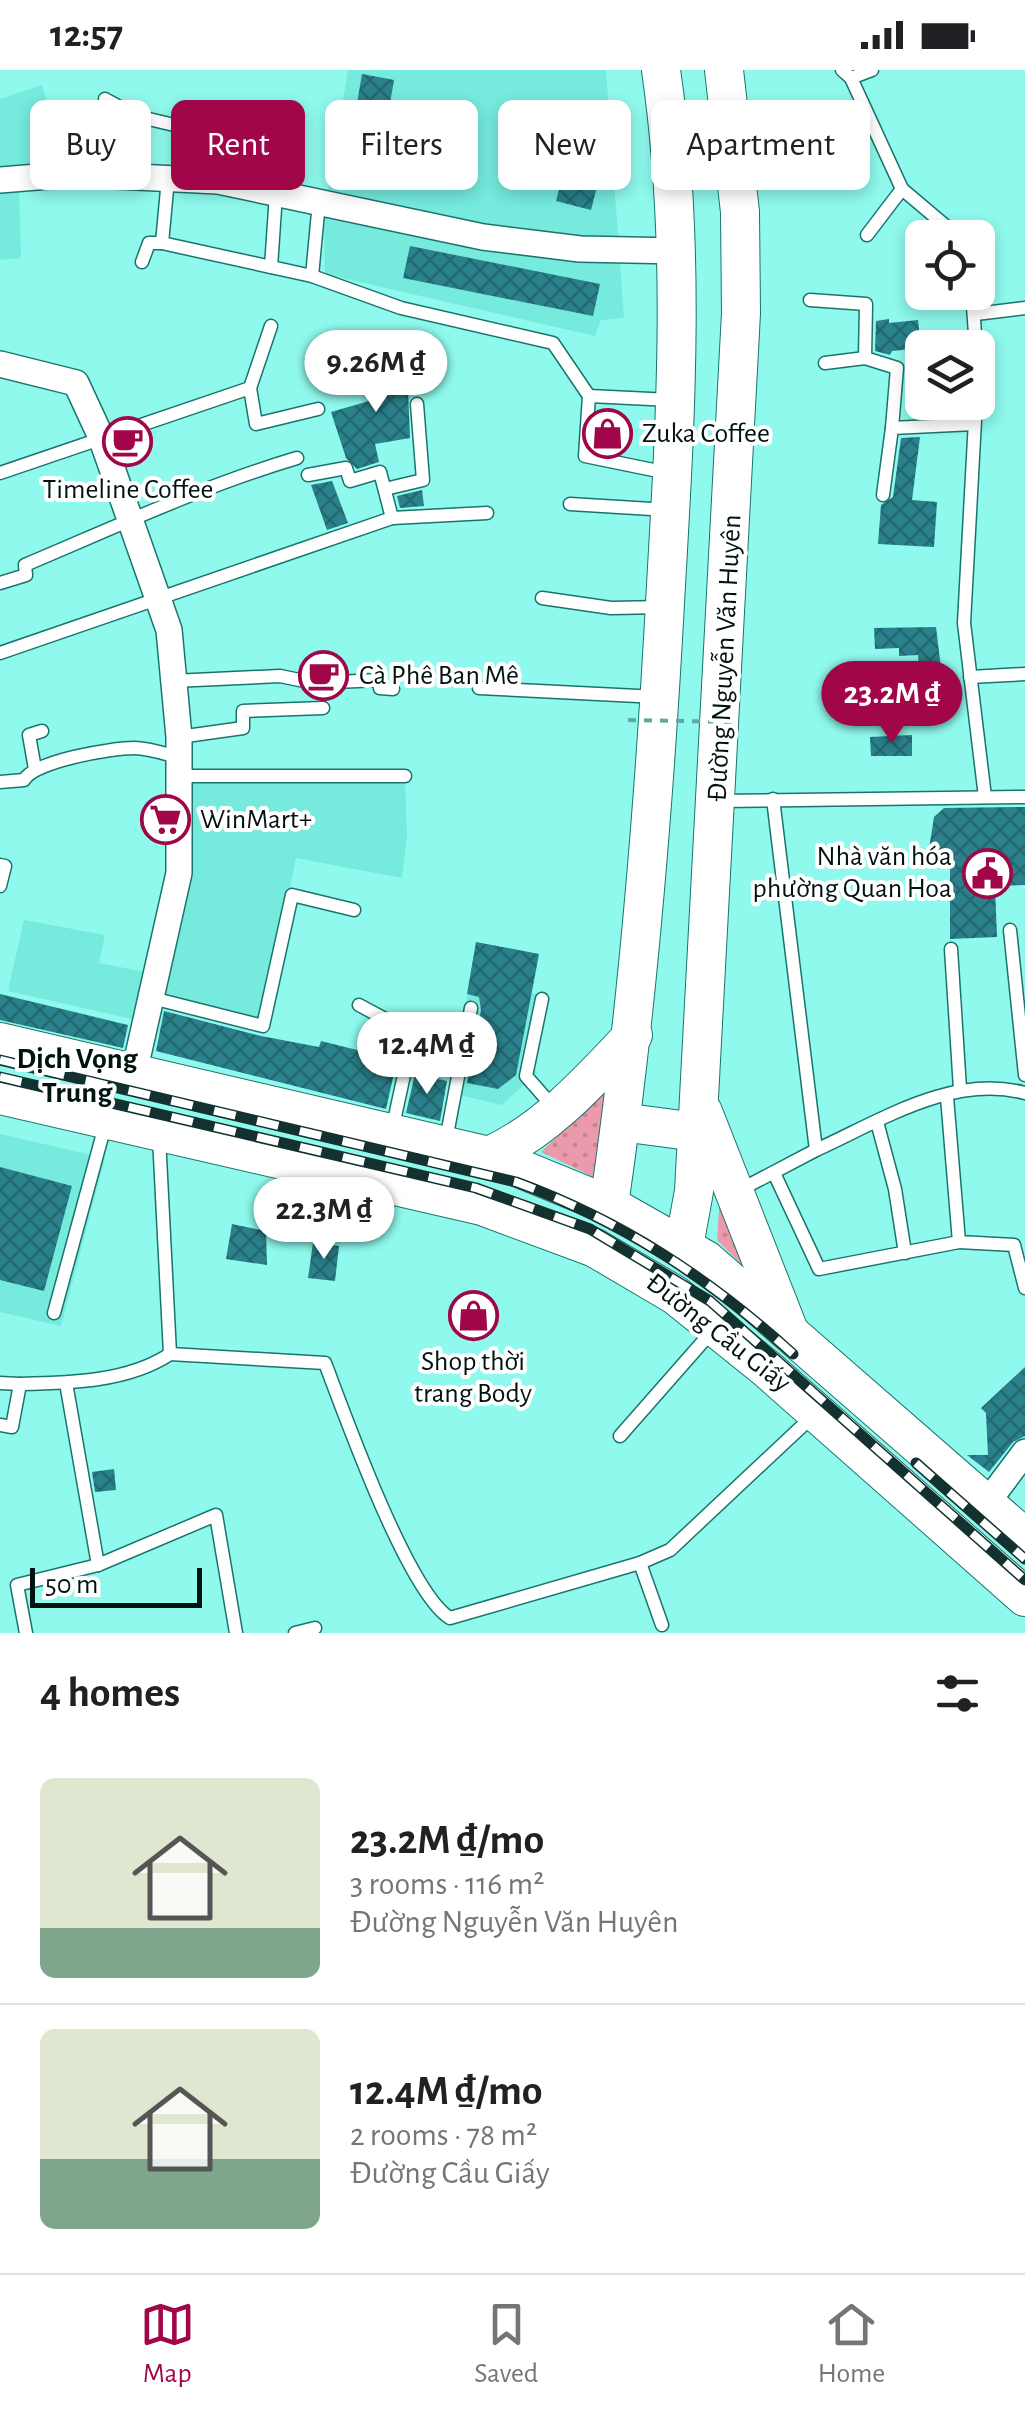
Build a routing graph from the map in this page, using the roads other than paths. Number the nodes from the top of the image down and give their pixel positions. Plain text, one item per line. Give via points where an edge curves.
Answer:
1 (662, 70) edge
2 (724, 70) edge
3 (872, 70) edge
4 (846, 74) edge
5 (104, 99) dead end
6 (171, 124) edge
7 (168, 176) junction
8 (171, 176) edge
9 (0, 180) edge
10 (258, 190) edge
11 (902, 190) junction
12 (276, 194) junction
13 (319, 202) junction
14 (938, 220) edge
15 (867, 234) dead end
16 (162, 243) junction
17 (679, 252) junction
18 (142, 262) dead end
19 (271, 267) junction
20 (312, 276) junction
21 (810, 300) dead end
22 (1025, 308) edge
23 (975, 310) edge
24 (976, 314) junction
25 (270, 326) dead end
26 (976, 330) edge
27 (865, 358) junction
28 (825, 363) dead end
29 (0, 364) edge
30 (250, 388) junction
31 (589, 396) junction
32 (675, 400) junction
33 (418, 404) dead end
34 (318, 409) dead end
35 (974, 420) edge
36 (974, 424) junction
37 (892, 428) junction
38 (101, 437) junction
39 (296, 458) dead end
40 (0, 473) edge
41 (308, 475) dead end
42 (385, 489) junction
43 (671, 492) junction
44 (883, 495) dead end
45 (570, 504) dead end
46 (487, 513) dead end
47 (130, 518) junction
48 (392, 518) junction
49 (0, 584) edge
50 (158, 596) junction
51 (542, 598) dead end
52 (665, 606) junction
53 (0, 653) edge
54 (1025, 674) edge
55 (970, 677) junction
56 (174, 681) junction
57 (314, 683) junction
58 (479, 688) dead end
59 (394, 689) dead end
60 (660, 697) junction
61 (42, 731) dead end
62 (180, 757) junction
63 (35, 769) junction
64 (405, 776) dead end
65 (0, 782) edge
66 (986, 797) junction
67 (1025, 797) edge
68 (773, 799) junction
69 (716, 801) junction
70 (0, 865) edge
71 (0, 886) edge
72 (354, 910) dead end
73 (1010, 930) dead end
74 (951, 949) dead end
75 (152, 998) junction
76 (542, 999) dead end
77 (359, 1005) dead end
78 (471, 1008) dead end
79 (633, 1035) junction
80 (0, 1042) edge
81 (134, 1073) junction
82 (1025, 1075) edge
83 (960, 1088) junction
84 (1025, 1093) edge
85 (0, 1095) edge
86 (239, 1097) junction
87 (946, 1097) junction
88 (556, 1110) junction
89 (698, 1116) junction
90 (107, 1120) junction
91 (621, 1122) junction
92 (878, 1122) junction
93 (160, 1132) junction
94 (391, 1132) junction
95 (445, 1147) junction
96 (228, 1148) junction
97 (816, 1150) junction
98 (489, 1156) junction
99 (774, 1173) junction
100 (734, 1193) junction
101 (608, 1205) junction
102 (959, 1242) junction
103 (684, 1246) junction
104 (905, 1252) junction
105 (1025, 1288) edge
106 (54, 1313) dead end
107 (716, 1327) junction
108 (790, 1335) junction
109 (170, 1354) junction
110 (0, 1383) edge
111 (66, 1383) junction
112 (20, 1384) junction
113 (817, 1412) junction
114 (6, 1426) edge
115 (620, 1436) dead end
116 (1025, 1452) edge
117 (986, 1504) junction
118 (1025, 1538) edge
119 (640, 1563) junction
120 (98, 1565) junction
121 (1025, 1598) edge
122 (662, 1625) dead end
123 (451, 1626) edge
124 (315, 1628) dead end
125 (26, 1633) edge
126 (236, 1633) edge
127 (295, 1633) edge

1 - 17 main road
2 - 69 main road, Đường Nguyễn Văn Huyên via 740,212 742,313
3 - 4 lane
4 - 11 lane
5 - 6 lane
7 - 8 street
7 - 9 street
7 - 16 lane
10 - 12 street
11 - 14 lane
11 - 15 lane
12 - 13 street
12 - 19 lane
13 - 17 street via 483,237
13 - 20 lane
16 - 18 lane via 149,243
16 - 19 lane
17 - 32 main road
19 - 20 lane
20 - 31 lane via 401,308 553,343
21 - 27 lane via 866,304
22 - 24 lane
23 - 24 lane
24 - 26 lane
25 - 30 lane
27 - 28 lane
27 - 37 lane via 897,368
29 - 38 street via 76,383
30 - 34 lane via 256,424
30 - 38 lane
31 - 32 lane
31 - 43 lane via 586,456
32 - 43 main road
33 - 42 lane via 423,480
35 - 36 lane
36 - 37 lane
36 - 55 lane via 964,623
37 - 44 lane
38 - 40 lane
38 - 47 street
39 - 47 lane
41 - 42 lane via 346,468 350,481 380,472
42 - 48 lane
43 - 45 lane
43 - 52 main road
46 - 48 lane
47 - 49 lane via 26,565 26,575
47 - 50 street
48 - 50 lane
50 - 53 lane
50 - 56 street
51 - 52 lane via 611,608
52 - 60 main road
54 - 55 lane
55 - 66 lane
56 - 57 lane via 280,676
56 - 62 street
57 - 59 lane via 379,680 380,688
57 - 62 lane via 319,708 244,711 243,728
58 - 60 lane
60 - 79 main road
61 - 63 lane via 30,735
62 - 63 lane via 132,748
62 - 64 lane
62 - 75 street via 179,873
63 - 65 lane via 24,780
66 - 67 lane
66 - 68 lane
68 - 69 lane
68 - 97 lane
69 - 89 main road, Đường Nguyễn Văn Huyên
70 - 71 lane
72 - 75 lane via 292,896 263,1026
73 - 82 lane
74 - 83 lane
75 - 81 street
76 - 88 lane via 526,1076
77 - 94 lane via 413,1034
78 - 95 lane
79 - 88 main road
79 - 91 main road
80 - 81 main road, Đường Cầu Giấy
81 - 86 main road, Đường Cầu Giấy
83 - 84 lane
83 - 87 lane
85 - 90 main road, Đường Cầu Giấy
86 - 94 main road, Đường Cầu Giấy
86 - 96 main road
87 - 92 lane
87 - 102 lane
88 - 98 main road
89 - 91 main road
89 - 100 main road
89 - 103 main road, Đường Nguyễn Văn Huyên
90 - 93 main road, Đường Cầu Giấy
90 - 106 lane
91 - 101 main road
92 - 97 lane
92 - 104 lane
93 - 96 main road, Đường Cầu Giấy
93 - 109 lane
94 - 95 main road, Đường Cầu Giấy
95 - 98 main road, Đường Cầu Giấy
96 - 107 main road, Đường Cầu Giấy via 420,1190 549,1228 636,1270
97 - 99 lane
98 - 101 main road, Đường Cầu Giấy
99 - 100 lane
99 - 104 lane via 819,1269
100 - 108 main road
101 - 103 main road, Đường Cầu Giấy
102 - 104 lane
102 - 105 lane via 1014,1245
103 - 108 main road, Đường Cầu Giấy
107 - 113 main road, Đường Cầu Giấy
107 - 115 lane
108 - 117 main road, Đường Cầu Giấy
109 - 111 lane via 149,1368
109 - 123 lane via 325,1363 405,1554
110 - 112 lane
111 - 112 lane
111 - 120 lane
112 - 114 lane
113 - 119 lane via 670,1550
113 - 121 main road, Đường Cầu Giấy
116 - 117 street
117 - 118 main road, Đường Cầu Giấy
119 - 122 lane
119 - 123 lane
120 - 125 lane via 17,1585
120 - 126 lane via 216,1515
124 - 127 lane

